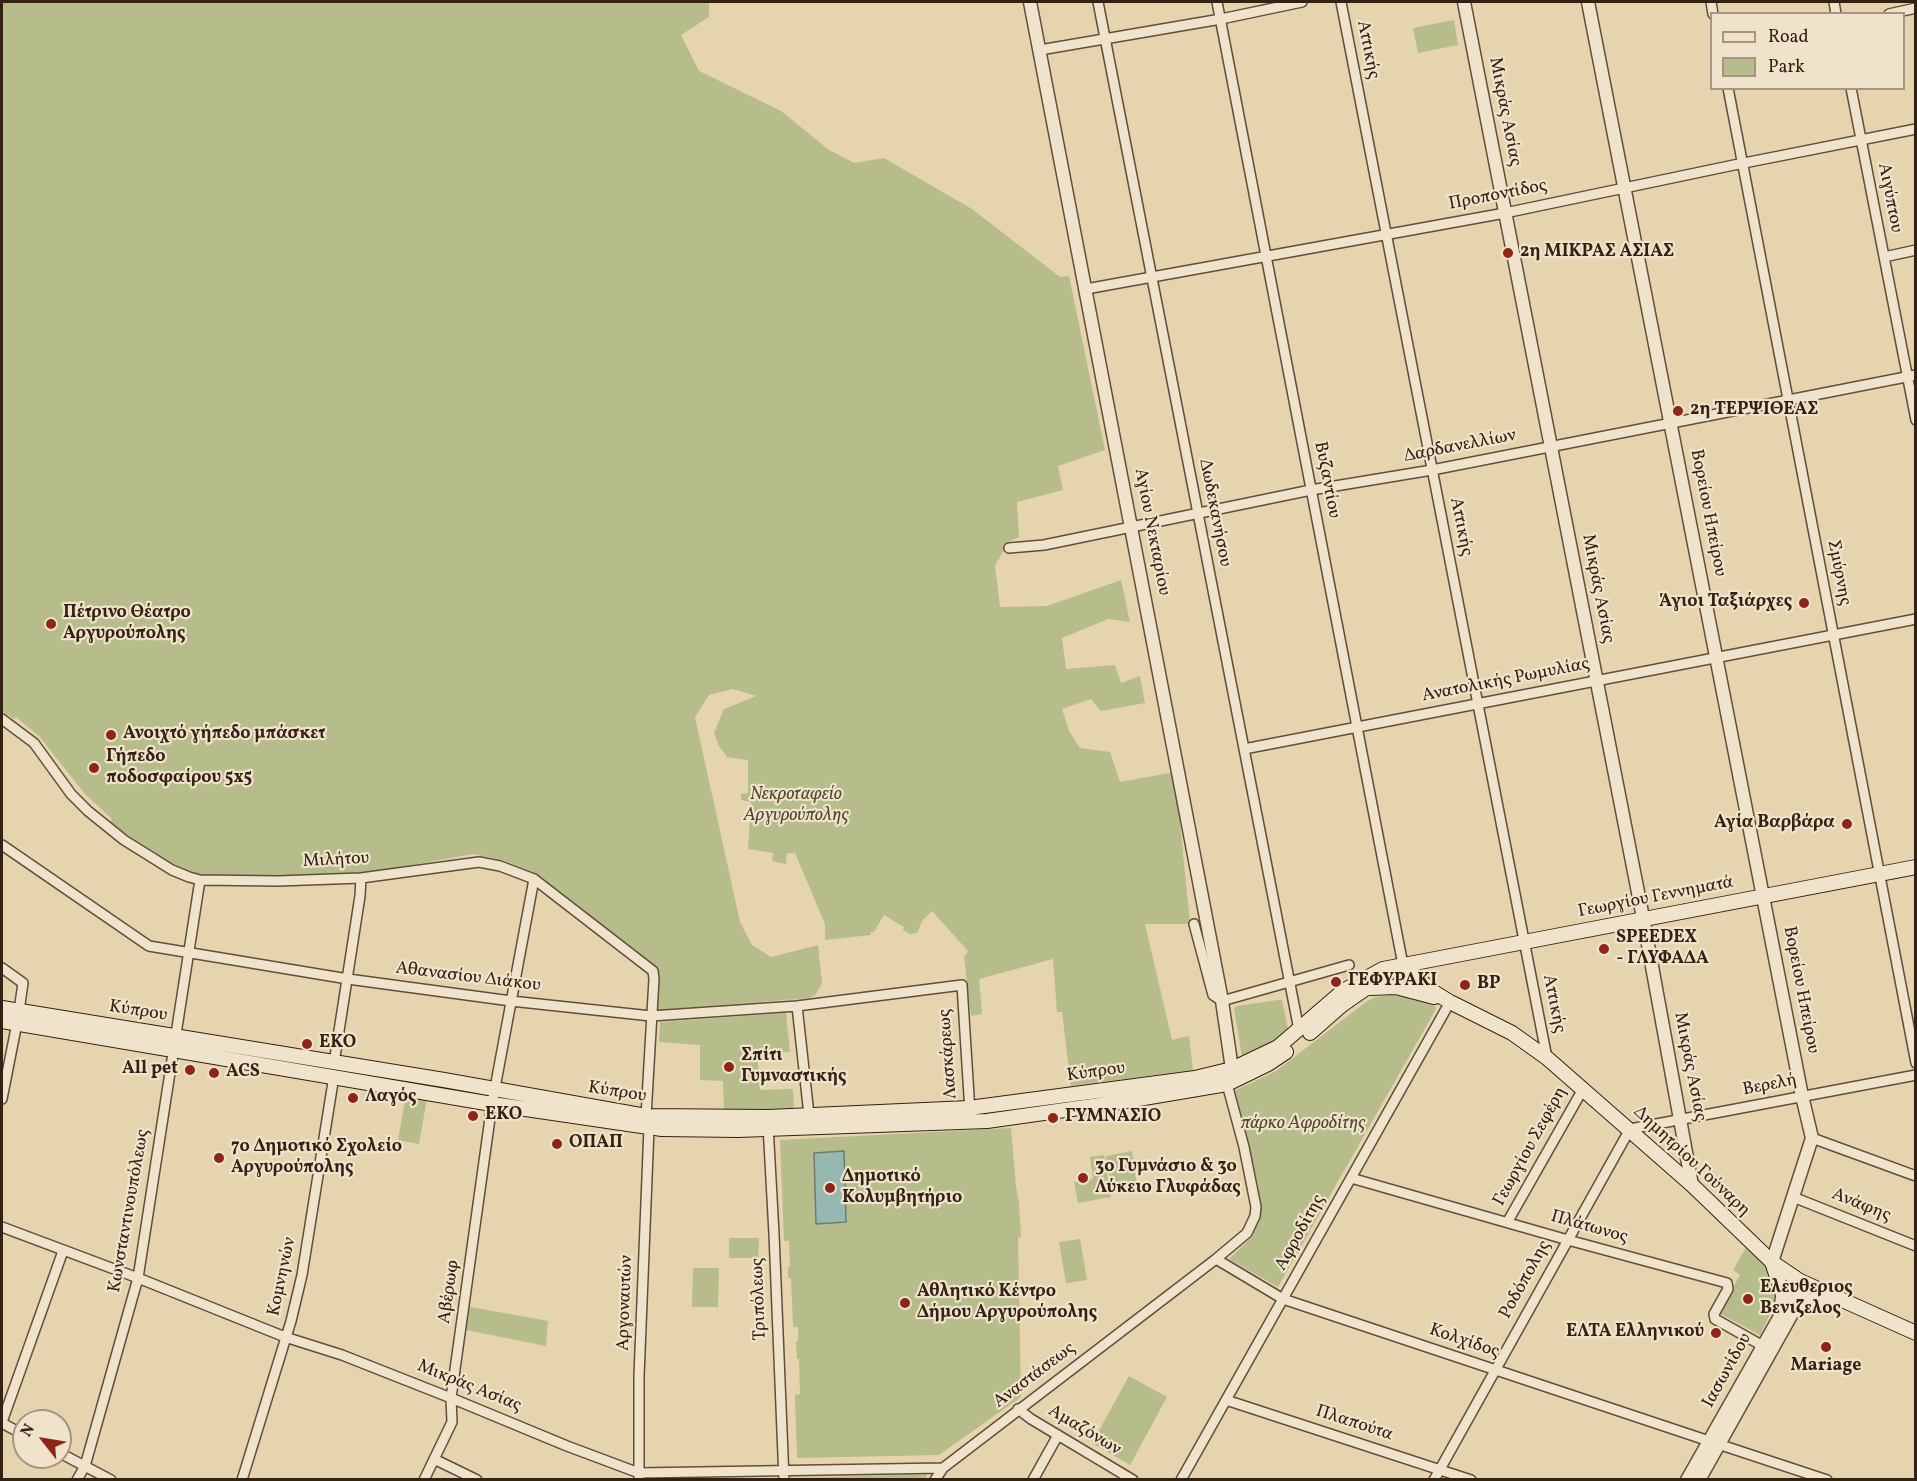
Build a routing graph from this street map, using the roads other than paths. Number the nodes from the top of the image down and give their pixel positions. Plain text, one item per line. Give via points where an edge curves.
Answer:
1 (1030, 2) edge
2 (1098, 2) edge
3 (1217, 2) edge
4 (1302, 2) edge
5 (1341, 2) edge
6 (1464, 2) edge
7 (1588, 2) edge
8 (1916, 8) edge
9 (1898, 12) edge
10 (1221, 19) junction
11 (1105, 38) junction
12 (1040, 50) junction
13 (1728, 90) edge
14 (1851, 90) edge
15 (1916, 129) edge
16 (1861, 140) junction
17 (1742, 163) junction
18 (1625, 187) junction
19 (1505, 213) junction
20 (1386, 234) junction
21 (1916, 250) edge
22 (1266, 256) junction
23 (1884, 256) junction
24 (1152, 277) junction
25 (1086, 289) junction
26 (1911, 376) edge
27 (1788, 399) junction
28 (1916, 420) edge
29 (1671, 423) junction
30 (1551, 447) junction
31 (1432, 470) junction
32 (1311, 490) junction
33 (1198, 513) junction
34 (1131, 527) junction
35 (1009, 548) dead end
36 (1916, 619) edge
37 (1833, 634) junction
38 (1716, 657) junction
39 (1597, 680) junction
40 (1478, 703) junction
41 (2, 719) edge
42 (1357, 727) junction
43 (1244, 748) junction
44 (2, 845) edge
45 (1916, 867) edge
46 (1880, 873) junction
47 (361, 878) junction
48 (534, 879) junction
49 (200, 880) junction
50 (1763, 896) junction
51 (1643, 918) junction
52 (1194, 924) dead end
53 (1524, 941) junction
54 (189, 952) junction
55 (1349, 965) dead end
56 (1402, 965) junction
57 (2, 968) edge
58 (348, 979) junction
59 (1289, 981) junction
60 (962, 985) joint
61 (1368, 988) junction
62 (511, 1001) junction
63 (1222, 1001) junction
64 (1450, 1002) junction
65 (797, 1006) junction
66 (2, 1008) edge
67 (651, 1016) junction
68 (18, 1017) junction
69 (2, 1021) edge
70 (1299, 1030) junction
71 (174, 1043) junction
72 (1547, 1058) junction
73 (1916, 1064) edge
74 (334, 1069) junction
75 (1233, 1069) junction
76 (1916, 1075) edge
77 (1227, 1084) junction
78 (1583, 1089) junction
79 (1802, 1096) junction
80 (494, 1097) junction
81 (2, 1099) edge
82 (809, 1115) junction
83 (970, 1115) junction
84 (1681, 1119) junction
85 (647, 1122) junction
86 (768, 1123) junction
87 (1630, 1129) junction
88 (1812, 1138) junction
89 (1916, 1176) edge
90 (1351, 1178) junction
91 (1692, 1185) junction
92 (1793, 1197) junction
93 (1508, 1221) junction
94 (2, 1227) edge
95 (1568, 1240) junction
96 (1916, 1246) edge
97 (63, 1251) junction
98 (1216, 1259) junction
99 (1772, 1262) junction
100 (138, 1278) junction
101 (1804, 1283) junction
102 (1283, 1299) junction
103 (1846, 1302) junction
104 (1787, 1312) junction
105 (1916, 1333) edge
106 (285, 1337) junction
107 (1763, 1346) junction
108 (1495, 1370) junction
109 (452, 1398) junction
110 (1226, 1400) junction
111 (1018, 1409) junction
112 (2, 1423) edge
113 (1058, 1435) junction
114 (1714, 1443) junction
115 (72, 1459) edge
116 (434, 1460) junction
117 (85, 1466) junction
118 (943, 1468) junction
119 (1439, 1470) junction
120 (784, 1474) edge
121 (639, 1476) edge
122 (705, 1476) edge
123 (77, 1479) edge
124 (111, 1479) edge
125 (242, 1479) edge
126 (424, 1479) edge
127 (477, 1479) edge
128 (935, 1479) edge
129 (1033, 1479) edge
130 (1133, 1479) edge
131 (1181, 1479) edge
132 (1434, 1479) edge
133 (1471, 1479) edge
134 (1688, 1479) edge
135 (1699, 1479) edge
136 (1827, 1479) edge

1 - 12 street, Αγίου Νεκταρίου
2 - 11 street, Δωδεκανήσου
3 - 10 street, Βυζαντίου
4 - 10 street
5 - 20 street, Αττικής
6 - 19 street, Μικράς Ασίας
7 - 18 street, Βορείου Ηπείρου
8 - 9 street
10 - 11 street
10 - 22 street, Βυζαντίου
11 - 12 street
11 - 24 street, Δωδεκανήσου
12 - 25 street, Αγίου Νεκταρίου
13 - 17 street, Σμύρνης
14 - 16 street, Αιγύπτου
15 - 16 street, Προποντίδος
16 - 17 street, Προποντίδος
16 - 23 street, Αιγύπτου
17 - 18 street, Προποντίδος
17 - 27 street, Σμύρνης
18 - 19 street, Προποντίδος
18 - 29 street, Βορείου Ηπείρου
19 - 20 street, Προποντίδος
19 - 30 street, Μικράς Ασίας
20 - 22 street, Προποντίδος
20 - 31 street, Αττικής
21 - 23 street
22 - 24 street, Προποντίδος
22 - 32 street, Βυζαντίου
23 - 26 street, Αιγύπτου
24 - 25 street, Προποντίδος
24 - 33 street, Δωδεκανήσου
25 - 34 street, Αγίου Νεκταρίου
26 - 27 street, Δαρδανελλίων
26 - 28 street, Αιγύπτου
27 - 29 street, Δαρδανελλίων
27 - 37 street, Σμύρνης
29 - 30 street, Δαρδανελλίων
29 - 38 street, Βορείου Ηπείρου
30 - 31 street, Δαρδανελλίων
30 - 39 street, Μικράς Ασίας
31 - 32 street, Δαρδανελλίων
31 - 40 street, Αττικής
32 - 33 street, Δαρδανελλίων
32 - 42 street, Βυζαντίου
33 - 34 street, Δαρδανελλίων
33 - 43 street, Δωδεκανήσου
34 - 35 street, Δαρδανελλίων
34 - 63 street, Αγίου Νεκταρίου
36 - 37 street, Ανατολικής Ρωμυλίας
37 - 38 street, Ανατολικής Ρωμυλίας
37 - 46 street, Σμύρνης
38 - 39 street, Ανατολικής Ρωμυλίας
38 - 50 street, Βορείου Ηπείρου
39 - 40 street, Ανατολικής Ρωμυλίας
39 - 51 street, Μικράς Ασίας
40 - 42 street, Ανατολικής Ρωμυλίας
40 - 53 street, Αττικής
41 - 49 street, Μιλήτου via 34,743 71,794 97,819 154,859 184,876
42 - 43 street, Ανατολικής Ρωμυλίας
42 - 56 street, Βυζαντίου
43 - 59 street, Δωδεκανήσου
44 - 54 street, Αθανασίου Διάκου via 143,944
45 - 46 main road, Γεωργίου Γεννηματά
46 - 50 main road, Γεωργίου Γεννηματά
46 - 73 street, Σμύρνης
47 - 48 street, Μιλήτου via 479,862
47 - 49 street, Μιλήτου
47 - 58 street, Κομνηνών
48 - 62 street, Αβέρωφ
48 - 67 street, Μιλήτου via 653,971
49 - 54 street, Κωνσταντινουπόλεως
50 - 51 main road, Γεωργίου Γεννηματά
50 - 79 street, Βορείου Ηπείρου
51 - 53 main road, Γεωργίου Γεννηματά
51 - 84 street, Μικράς Ασίας
52 - 63 street via 1213,995
53 - 56 main road, Γεωργίου Γεννηματά
53 - 72 street, Αττικής
54 - 58 street, Αθανασίου Διάκου
54 - 71 street, Κωνσταντινουπόλεως
55 - 59 street
56 - 61 main road, Γεωργίου Γεννηματά
56 - 64 main road
56 - 70 main road, Γεωργίου Γεννηματά via 1374,973 1343,991
57 - 68 street via 24,983
58 - 62 street, Αθανασίου Διάκου
58 - 74 street, Κομνηνών
59 - 63 street
59 - 70 street, Δωδεκανήσου
60 - 65 street, Αθανασίου Διάκου
60 - 83 street, Λασκάρεως
61 - 64 main road via 1396,987
61 - 77 main road, Γεωργίου Γεννηματά via 1280,1057
62 - 67 street, Αθανασίου Διάκου
62 - 80 street, Αβέρωφ
63 - 75 street, Αγίου Νεκταρίου
64 - 72 main road, Δημητρίου Γούναρη via 1512,1033
64 - 90 street, Αφροδίτης
65 - 67 street, Αθανασίου Διάκου
65 - 82 street
66 - 68 main road, Κύπρου
67 - 85 street, Αργοναυτών
68 - 69 main road, Κύπρου
68 - 71 main road, Κύπρου
68 - 81 street
70 - 75 main road, Γεωργίου Γεννηματά via 1269,1053
71 - 74 main road, Κύπρου
71 - 100 street, Κωνσταντινουπόλεως
72 - 78 main road, Δημητρίου Γούναρη
74 - 80 main road, Κύπρου
74 - 106 street, Κομνηνών via 302,1275
75 - 77 street
75 - 83 main road, Κύπρου
76 - 79 street, Βερελή
77 - 83 main road, Κύπρου via 1110,1104
77 - 98 street via 1244,1147 1256,1216 1247,1233
78 - 87 main road, Δημητρίου Γούναρη
78 - 93 street, Γεωργίου Σεφέρη
79 - 84 street, Βερελή
79 - 88 street, Βορείου Ηπείρου
80 - 85 main road, Κύπρου
80 - 109 street, Αβέρωφ
82 - 83 main road, Κύπρου
82 - 86 main road, Κύπρου
83 - 86 main road, Κύπρου
84 - 87 street, Βερελή
84 - 91 street, Μικράς Ασίας
85 - 86 main road, Κύπρου
85 - 121 street, Αργοναυτών
86 - 120 street, Τριπόλεως
87 - 91 main road, Δημητρίου Γούναρη
87 - 95 street, Ροδόπολης
88 - 89 street
88 - 92 street
90 - 93 street, Πλάτωνος
90 - 102 street, Αφροδίτης
91 - 99 main road, Δημητρίου Γούναρη
92 - 96 street, Ανάφης
92 - 99 street
93 - 95 street, Πλάτωνος
94 - 97 street, Μικράς Ασίας
95 - 107 street, Πλάτωνος via 1727,1283 1715,1319
95 - 108 street, Ροδόπολης
97 - 100 street, Μικράς Ασίας
97 - 112 street
98 - 102 street, Κολχίδος
98 - 111 street, Αναστάσεως
99 - 101 main road, Δημητρίου Γούναρη
99 - 104 main road
100 - 106 street, Μικράς Ασίας
100 - 117 street, Κωνσταντινουπόλεως
101 - 103 main road, Δημητρίου Γούναρη
101 - 104 street, Ιασωνίδου
102 - 108 street, Κολχίδος
102 - 110 street, Αφροδίτης
103 - 104 main road via 1814,1300
103 - 105 main road, Δημητρίου Γούναρη
104 - 107 street, Ιασωνίδου
104 - 114 street, Ιασωνίδου
106 - 109 street, Μικράς Ασίας
106 - 125 street, Κομνηνών
107 - 114 street, Ιασωνίδου
108 - 114 street, Κολχίδος
108 - 119 street, Ροδόπολης
109 - 116 street, Αβέρωφ via 452,1422
109 - 121 street, Μικράς Ασίας
110 - 119 street, Πλαπούτα
110 - 131 street, Αφροδίτης
111 - 113 street, Αμαζόνων
111 - 118 street, Αναστάσεως
113 - 129 street
113 - 130 street, Αμαζόνων
114 - 134 street, Ιασωνίδου
114 - 135 street, Ιασωνίδου
114 - 136 street, Κολχίδος
115 - 117 street
116 - 126 street, Αβέρωφ
116 - 127 street
117 - 123 street, Κωνσταντινουπόλεως
117 - 124 street
118 - 120 street, Μικράς Ασίας
118 - 128 street, Αναστάσεως
119 - 132 street, Ροδόπολης
119 - 133 street, Πλαπούτα
120 - 122 street, Μικράς Ασίας
121 - 122 street, Μικράς Ασίας

